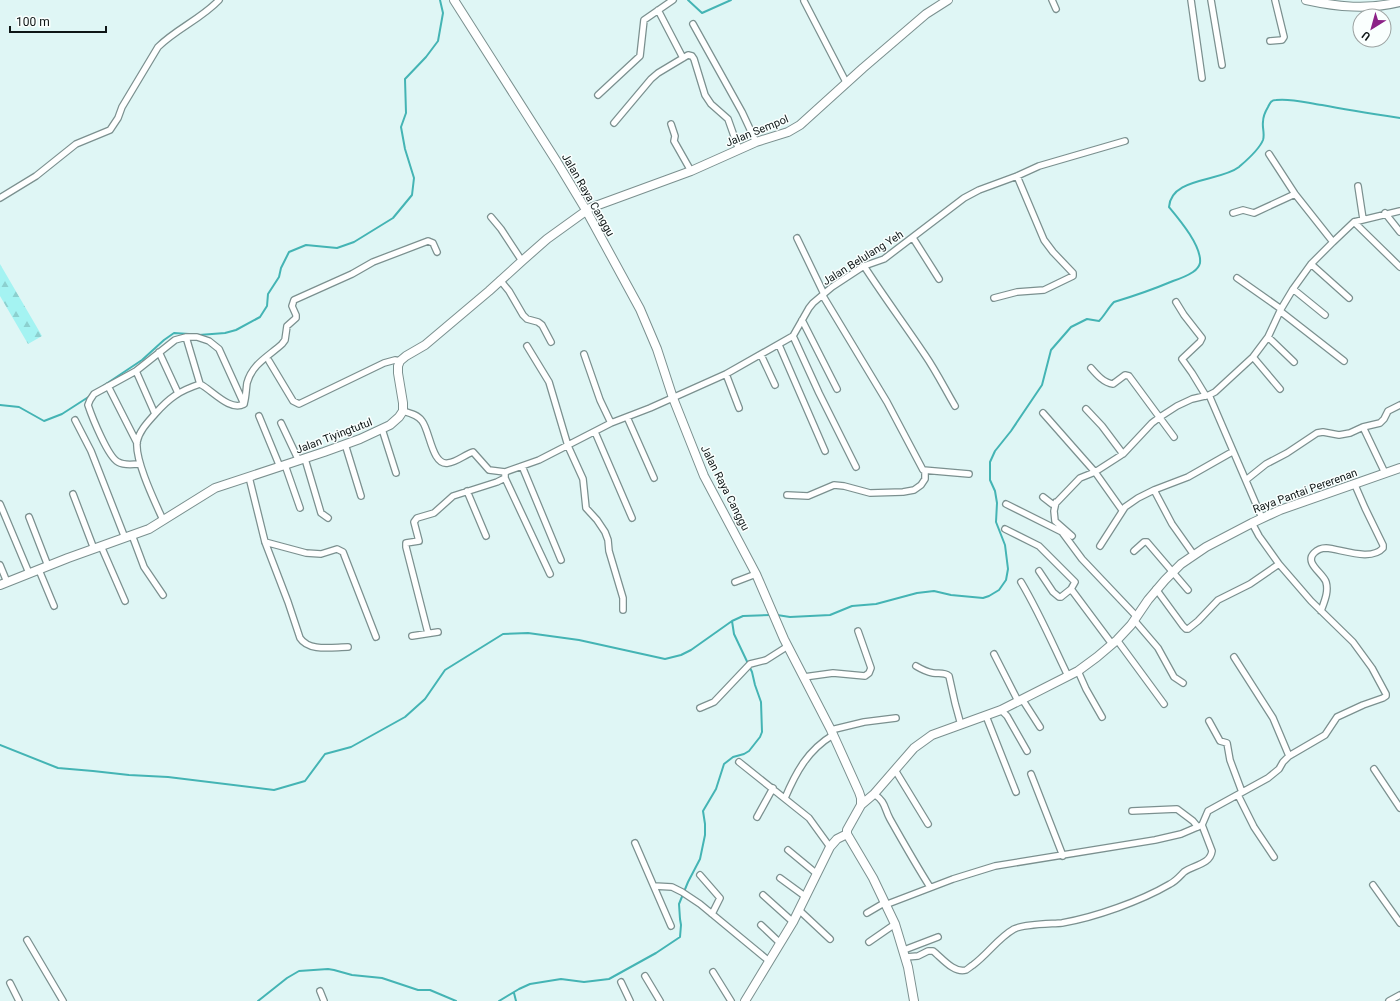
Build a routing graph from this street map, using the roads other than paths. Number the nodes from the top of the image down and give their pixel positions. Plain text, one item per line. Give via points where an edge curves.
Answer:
1 (219, 0) edge
2 (454, 0) edge
3 (672, 0) edge
4 (948, 0) edge
5 (1052, 0) edge
6 (1191, 0) edge
7 (1211, 0) edge
8 (1275, 0) edge
9 (1306, 0) edge
10 (804, 1) edge
11 (1400, 2) edge
12 (1381, 3) edge
13 (1056, 9) dead end
14 (658, 10) junction
15 (693, 24) dead end
16 (1270, 41) dead end
17 (683, 58) junction
18 (1222, 64) dead end
19 (1202, 78) dead end
20 (846, 82) junction
21 (598, 95) dead end
22 (614, 123) dead end
23 (671, 124) dead end
24 (1125, 141) dead end
25 (756, 142) junction
26 (738, 150) junction
27 (1269, 154) dead end
28 (691, 171) junction
29 (1017, 176) junction
30 (1358, 186) dead end
31 (1296, 194) junction
32 (0, 198) edge
33 (586, 210) junction
34 (1400, 211) edge
35 (1234, 213) dead end
36 (1385, 214) junction
37 (491, 217) dead end
38 (1362, 219) junction
39 (1354, 222) junction
40 (1400, 232) edge
41 (797, 238) dead end
42 (913, 238) junction
43 (1333, 242) junction
44 (437, 252) dead end
45 (522, 261) junction
46 (1311, 264) junction
47 (864, 266) junction
48 (1400, 267) edge
49 (1237, 278) dead end
50 (939, 279) dead end
51 (500, 280) junction
52 (1293, 289) junction
53 (824, 295) junction
54 (994, 298) dead end
55 (1349, 298) dead end
56 (1176, 302) dead end
57 (1280, 310) junction
58 (1325, 314) dead end
59 (802, 320) junction
60 (793, 336) junction
61 (186, 337) junction
62 (1268, 337) junction
63 (551, 342) dead end
64 (778, 345) junction
65 (527, 346) dead end
66 (159, 352) junction
67 (584, 354) dead end
68 (761, 355) junction
69 (1253, 357) junction
70 (268, 361) dead end
71 (400, 361) junction
72 (1344, 361) dead end
73 (1294, 362) dead end
74 (1091, 368) dead end
75 (136, 371) junction
76 (726, 374) junction
77 (200, 384) junction
78 (774, 385) dead end
79 (108, 386) junction
80 (837, 388) dead end
81 (1280, 389) dead end
82 (178, 393) junction
83 (1207, 396) junction
84 (673, 398) junction
85 (244, 404) junction
86 (1400, 405) edge
87 (955, 406) dead end
88 (739, 408) dead end
89 (1086, 409) dead end
90 (403, 411) junction
91 (1043, 413) dead end
92 (155, 414) junction
93 (259, 416) dead end
94 (628, 417) junction
95 (1160, 417) junction
96 (76, 420) dead end
97 (280, 423) dead end
98 (611, 423) junction
99 (1363, 427) junction
100 (382, 429) junction
101 (595, 432) junction
102 (1174, 437) dead end
103 (137, 443) junction
104 (345, 444) junction
105 (568, 446) junction
106 (826, 451) dead end
107 (1232, 452) junction
108 (1123, 454) junction
109 (302, 460) junction
110 (140, 464) junction
111 (283, 466) junction
112 (522, 466) junction
113 (856, 467) dead end
114 (1400, 468) edge
115 (926, 471) junction
116 (1095, 472) junction
117 (396, 473) dead end
118 (1385, 473) junction
119 (970, 474) dead end
120 (505, 475) junction
121 (249, 477) junction
122 (654, 478) dead end
123 (1246, 480) junction
124 (1355, 485) junction
125 (1154, 490) junction
126 (467, 491) junction
127 (73, 494) dead end
128 (787, 495) dead end
129 (361, 496) dead end
130 (1043, 497) dead end
131 (1057, 502) junction
132 (0, 504) edge
133 (1006, 504) dead end
134 (300, 508) dead end
135 (1122, 510) junction
136 (28, 517) dead end
137 (328, 518) dead end
138 (632, 518) dead end
139 (1262, 518) junction
140 (163, 520) junction
141 (1252, 523) junction
142 (1005, 530) dead end
143 (129, 536) junction
144 (486, 536) dead end
145 (1072, 536) dead end
146 (266, 542) junction
147 (1100, 546) dead end
148 (97, 548) junction
149 (1134, 551) dead end
150 (1194, 555) junction
151 (561, 560) dead end
152 (1279, 564) junction
153 (0, 565) edge
154 (48, 566) junction
155 (39, 570) junction
156 (1039, 571) dead end
157 (29, 573) junction
158 (1172, 573) junction
159 (550, 574) dead end
160 (756, 574) junction
161 (735, 582) dead end
162 (1021, 582) dead end
163 (4, 583) edge
164 (1071, 589) junction
165 (1156, 589) junction
166 (1188, 590) dead end
167 (163, 595) dead end
168 (125, 602) dead end
169 (54, 606) dead end
170 (623, 610) dead end
171 (1321, 611) junction
172 (1136, 618) junction
173 (858, 631) dead end
174 (438, 632) dead end
175 (428, 633) junction
176 (412, 636) dead end
177 (376, 637) dead end
178 (1115, 642) junction
179 (788, 646) junction
180 (348, 647) dead end
181 (994, 654) dead end
182 (1234, 657) dead end
183 (916, 666) dead end
184 (1078, 670) junction
185 (1068, 676) junction
186 (804, 677) junction
187 (1183, 683) dead end
188 (1020, 700) junction
189 (1164, 704) dead end
190 (700, 708) dead end
191 (1001, 710) junction
192 (986, 716) junction
193 (1102, 717) dead end
194 (896, 718) dead end
195 (1209, 721) dead end
196 (961, 725) junction
197 (1040, 728) dead end
198 (832, 733) junction
199 (1027, 751) dead end
200 (1289, 756) junction
201 (739, 762) dead end
202 (1374, 768) dead end
203 (895, 770) junction
204 (1031, 774) dead end
205 (772, 788) junction
206 (876, 791) junction
207 (859, 792) junction
208 (1016, 792) dead end
209 (1240, 794) junction
210 (785, 798) junction
211 (861, 805) junction
212 (1400, 808) edge
213 (1132, 810) dead end
214 (757, 818) dead end
215 (928, 824) dead end
216 (1200, 826) junction
217 (847, 834) junction
218 (635, 843) dead end
219 (830, 847) junction
220 (788, 850) dead end
221 (1063, 856) junction
222 (1274, 857) dead end
223 (817, 874) junction
224 (700, 875) dead end
225 (780, 878) dead end
226 (1373, 885) dead end
227 (654, 886) junction
228 (930, 887) junction
229 (763, 895) dead end
230 (806, 897) junction
231 (885, 904) junction
232 (799, 910) junction
233 (867, 913) dead end
234 (712, 914) junction
235 (793, 922) junction
236 (1400, 923) edge
237 (895, 924) junction
238 (762, 925) dead end
239 (671, 926) dead end
240 (938, 937) dead end
241 (830, 939) dead end
242 (27, 940) dead end
243 (869, 942) dead end
244 (780, 943) junction
245 (905, 954) junction
246 (769, 961) junction
247 (713, 972) dead end
248 (645, 976) dead end
249 (621, 982) dead end
250 (10, 983) dead end
251 (320, 992) dead end
252 (1400, 995) edge
253 (19, 1001) edge
254 (63, 1001) edge
255 (324, 1001) edge
256 (630, 1001) edge
257 (660, 1001) edge
258 (731, 1001) edge
259 (745, 1001) edge
260 (914, 1001) edge
261 (1389, 1001) edge

1 - 32 street via 158,47 110,130 76,144 36,176
2 - 33 street, Jalan Raya Canggu
3 - 14 street
4 - 20 street, Jalan Sempol via 926,14
5 - 13 street
6 - 19 street
7 - 18 street
8 - 16 street via 1284,37 1282,40
9 - 12 street via 1362,8
10 - 20 street
11 - 12 street
14 - 17 street
14 - 21 street via 644,20 640,56
15 - 25 street
17 - 22 street via 651,79
17 - 26 street via 688,55 694,59 705,95 710,104 728,119
20 - 25 street, Jalan Sempol via 800,125 788,132
23 - 28 street via 674,141
24 - 29 street, Jalan Belulang Yeh via 1039,166
25 - 26 street, Jalan Sempol
26 - 28 street, Jalan Sempol
27 - 31 street
28 - 33 street, Jalan Sempol
29 - 42 street, Jalan Belulang Yeh via 964,198
29 - 54 street via 1044,240 1074,273 1068,280 1044,290 1017,292
30 - 38 street
31 - 35 street via 1254,213 1243,210
31 - 43 street
33 - 45 street
33 - 84 street, Jalan Raya Canggu via 640,309 657,349
34 - 36 street
36 - 38 street
36 - 40 street
37 - 45 street
38 - 39 street
39 - 43 street
39 - 48 street
41 - 53 street
42 - 47 street, Jalan Belulang Yeh via 884,259
42 - 50 street
43 - 46 street
44 - 85 street via 433,243 428,241 373,262 294,300 292,306 296,318 287,326 282,344 254,368 247,384
45 - 51 street
46 - 52 street
46 - 55 street
47 - 53 street, Jalan Belulang Yeh
47 - 87 street via 926,356
49 - 57 street
51 - 63 street via 523,315 542,325
51 - 71 street via 425,345
52 - 57 street
52 - 58 street
53 - 59 street, Jalan Belulang Yeh via 808,308
53 - 115 street
56 - 83 street via 1202,338 1182,358
57 - 62 street
57 - 72 street
59 - 60 street, Jalan Belulang Yeh
59 - 80 street
60 - 64 street, Jalan Belulang Yeh
60 - 113 street
61 - 66 street via 175,340
61 - 77 street
61 - 85 street via 209,341 219,348
62 - 69 street
62 - 73 street
64 - 68 street, Jalan Belulang Yeh
64 - 106 street
65 - 105 street via 549,382
66 - 75 street
66 - 82 street
67 - 98 street
68 - 76 street, Jalan Belulang Yeh
68 - 78 street
69 - 81 street
69 - 83 street via 1215,392
70 - 71 street via 293,401 299,404 384,363
71 - 90 street via 398,373
74 - 95 street via 1096,375 1111,384 1125,375 1129,376
75 - 79 street
75 - 92 street
76 - 84 street, Jalan Belulang Yeh
76 - 88 street
77 - 82 street
77 - 85 street via 226,402 237,406
79 - 103 street
79 - 110 street via 94,394 88,404 114,460 127,465
82 - 92 street via 170,397
83 - 95 street via 1192,399
83 - 107 street
84 - 94 street, Jalan Belulang Yeh
84 - 160 street, Jalan Raya Canggu via 704,476
86 - 99 street via 1388,410 1380,423
89 - 108 street
90 - 100 street, Jalan Tiyingtutul
90 - 120 street via 422,420 441,463 452,462 473,452 489,470
91 - 116 street
92 - 103 street via 141,431
93 - 111 street
94 - 98 street, Jalan Belulang Yeh
94 - 122 street
95 - 102 street
95 - 108 street
96 - 143 street
97 - 109 street
98 - 101 street, Jalan Belulang Yeh
99 - 118 street
99 - 123 street via 1343,435 1317,433 1266,464
100 - 104 street, Jalan Tiyingtutul
100 - 117 street
101 - 105 street, Jalan Belulang Yeh
101 - 138 street
103 - 110 street
104 - 109 street, Jalan Tiyingtutul
104 - 129 street
105 - 112 street, Jalan Belulang Yeh
105 - 170 street via 583,479 586,508 597,520 608,540 623,598
107 - 123 street
107 - 125 street via 1188,477
108 - 116 street
109 - 111 street, Jalan Tiyingtutul
109 - 137 street via 321,513
110 - 140 street
111 - 121 street, Jalan Tiyingtutul
111 - 134 street
112 - 120 street, Jalan Belulang Yeh
112 - 151 street
114 - 118 street, Raya Pantai Pererenan
115 - 119 street
115 - 128 street via 921,486 903,492 870,493 834,485 808,496
116 - 131 street via 1080,478
116 - 135 street
118 - 124 street, Raya Pantai Pererenan
120 - 126 street, Jalan Belulang Yeh via 497,482
120 - 159 street
121 - 140 street, Jalan Tiyingtutul via 207,492
121 - 146 street
123 - 139 street
124 - 139 street, Raya Pantai Pererenan
124 - 171 street via 1383,548 1364,554 1326,548 1314,553 1311,561 1326,581 1327,587
125 - 135 street
125 - 150 street via 1172,524
126 - 144 street
126 - 175 street, Jalan Belulang Yeh via 453,496 434,513 417,518 414,522 419,541 406,544
127 - 148 street
130 - 131 street via 1052,504
131 - 145 street via 1054,511 1055,521
132 - 157 street
133 - 172 street via 1062,532 1082,559
135 - 147 street
136 - 154 street
139 - 141 street, Raya Pantai Pererenan
140 - 143 street, Jalan Tiyingtutul via 149,529
141 - 150 street, Raya Pantai Pererenan
141 - 152 street
142 - 164 street via 1040,546 1075,582
143 - 148 street, Jalan Tiyingtutul
143 - 167 street via 144,567
146 - 177 street via 306,553 321,554 337,549 343,552
146 - 180 street via 303,643 315,647
148 - 154 street, Jalan Tiyingtutul
148 - 168 street
149 - 158 street via 1143,542 1147,542
150 - 158 street, Raya Pantai Pererenan
152 - 165 street via 1250,584 1218,600 1188,629 1182,626
152 - 171 street
153 - 163 street
154 - 155 street, Jalan Tiyingtutul
155 - 157 street, Jalan Tiyingtutul
155 - 169 street
156 - 164 street via 1059,597
157 - 163 street, Jalan Tiyingtutul
158 - 165 street, Raya Pantai Pererenan
158 - 166 street
160 - 161 street
160 - 179 street, Jalan Raya Canggu
162 - 185 street
164 - 178 street
165 - 172 street, Raya Pantai Pererenan
171 - 200 street via 1363,655 1386,696 1337,717 1325,735
172 - 178 street, Raya Pantai Pererenan
172 - 187 street via 1158,648 1174,677
173 - 186 street via 871,668 869,673 865,676 833,673
174 - 175 street
175 - 176 street
178 - 184 street, Raya Pantai Pererenan
178 - 189 street
179 - 186 street, Jalan Raya Canggu
179 - 190 street via 766,660 750,664 714,702
181 - 188 street
182 - 200 street via 1273,718
183 - 196 street via 921,670 950,676
184 - 185 street, Raya Pantai Pererenan
184 - 193 street
185 - 188 street, Raya Pantai Pererenan
186 - 198 street, Jalan Raya Canggu
188 - 191 street, Raya Pantai Pererenan
188 - 197 street
191 - 192 street, Raya Pantai Pererenan
191 - 199 street
192 - 196 street, Raya Pantai Pererenan
192 - 208 street
194 - 198 street via 864,722
195 - 209 street via 1220,741 1227,743
196 - 203 street, Raya Pantai Pererenan via 932,735 923,741
198 - 207 street, Jalan Raya Canggu
198 - 210 street via 810,753 793,779
200 - 209 street via 1274,774
201 - 205 street
202 - 212 street
203 - 206 street, Raya Pantai Pererenan
203 - 215 street
204 - 221 street
205 - 210 street
205 - 214 street
206 - 207 street
206 - 211 street, Raya Pantai Pererenan
206 - 228 street
207 - 211 street, Jalan Raya Canggu
209 - 216 street via 1208,811
209 - 222 street via 1254,827
210 - 219 street via 809,818
211 - 217 street
213 - 216 street via 1177,809
216 - 221 street via 1155,840
216 - 245 street via 1212,851 1209,859 1186,871 1170,884 1147,895 1086,917 1015,928 966,970 949,965 933,951 918,956
217 - 219 street via 837,839
217 - 231 street
218 - 227 street
219 - 223 street
220 - 223 street
221 - 228 street via 995,866
223 - 230 street
224 - 234 street via 720,898
225 - 230 street
226 - 236 street
227 - 234 street via 672,887
227 - 239 street
228 - 231 street
229 - 235 street
230 - 232 street
231 - 233 street
231 - 237 street
232 - 235 street
232 - 241 street
234 - 246 street
235 - 244 street
237 - 243 street
237 - 245 street
238 - 244 street
240 - 245 street
242 - 254 street
244 - 246 street
245 - 260 street
246 - 259 street
247 - 258 street
248 - 257 street
249 - 256 street
250 - 253 street
251 - 255 street
252 - 261 street

